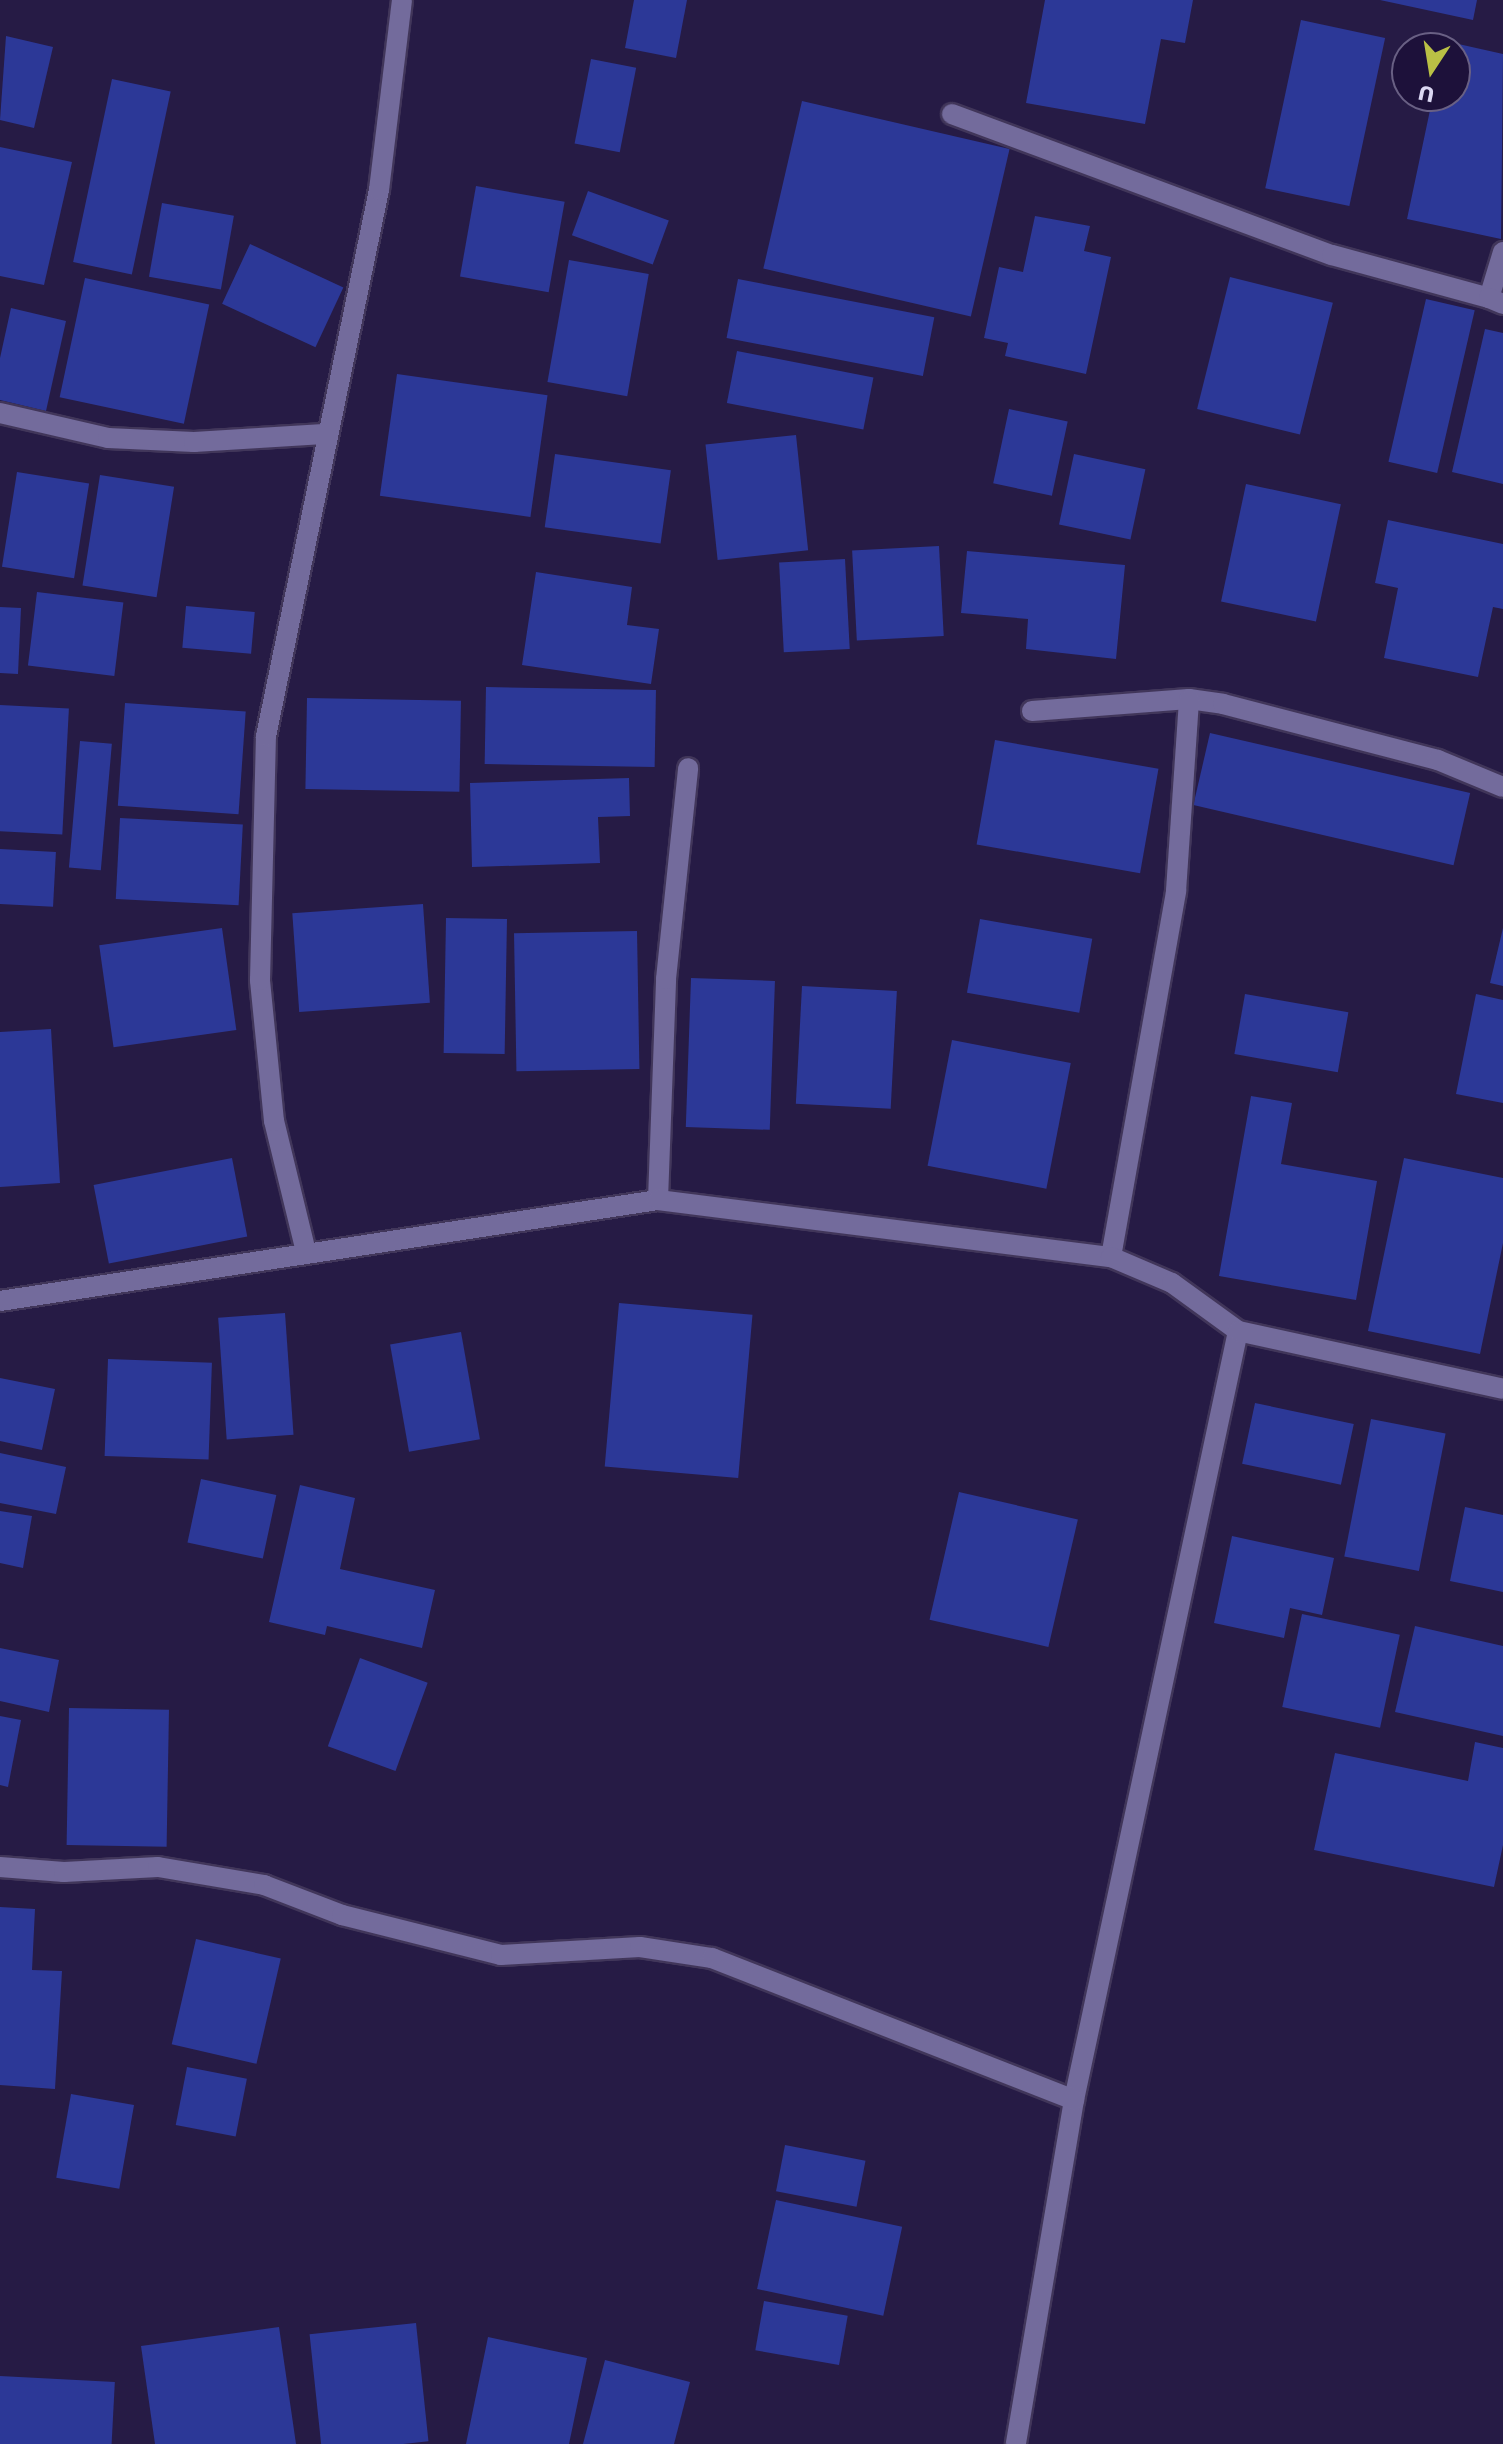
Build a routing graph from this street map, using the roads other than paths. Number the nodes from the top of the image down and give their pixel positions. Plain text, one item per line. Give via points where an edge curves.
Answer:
1 (402, 0) edge
2 (952, 114) dead end
3 (1503, 252) edge
4 (1496, 301) edge
5 (0, 413) edge
6 (324, 434) junction
7 (1189, 699) junction
8 (1032, 711) dead end
9 (688, 768) dead end
10 (1503, 787) edge
11 (658, 1200) junction
12 (306, 1252) junction
13 (1111, 1257) junction
14 (0, 1301) edge
15 (1238, 1331) junction
16 (1503, 1389) edge
17 (0, 1867) edge
18 (1074, 2100) junction
19 (1016, 2444) edge

1 - 6 street via 379,190
2 - 4 street via 1332,255
3 - 4 street
5 - 6 street via 108,438 194,442
6 - 12 street via 266,736 260,980 274,1121
7 - 8 street
7 - 10 street via 1438,760
7 - 13 street via 1176,891
9 - 11 street via 666,979
11 - 12 street
11 - 13 street
12 - 14 street
13 - 15 street via 1172,1283
15 - 16 street
15 - 18 street
17 - 18 street via 158,1867 264,1885 355,1919 501,1955 640,1947 712,1958
18 - 19 street

